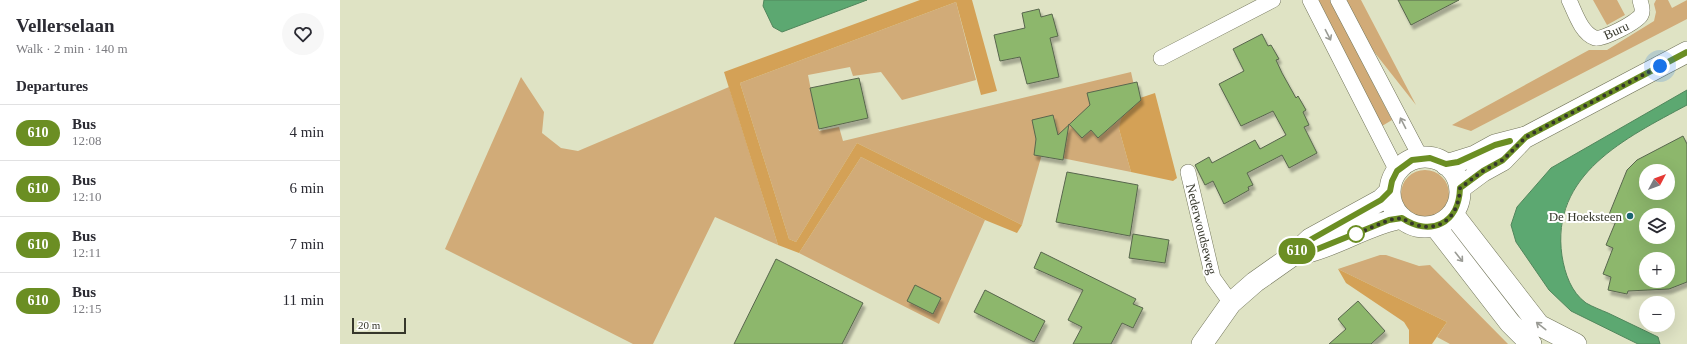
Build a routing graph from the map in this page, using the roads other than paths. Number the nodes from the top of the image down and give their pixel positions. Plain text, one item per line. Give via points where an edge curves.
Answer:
1 (1274, 0) edge
2 (1310, 0) edge
3 (1338, 0) edge
4 (1569, 0) edge
5 (1640, 0) edge
6 (1687, 52) edge
7 (1161, 58) dead end
8 (1526, 137) junction
9 (1421, 158) junction
10 (1446, 164) junction
11 (1397, 171) junction
12 (1188, 172) dead end
13 (1460, 188) junction
14 (1390, 191) junction
15 (1453, 214) junction
16 (1402, 218) junction
17 (1435, 226) junction
18 (1292, 256) junction
19 (1231, 304) junction
20 (1202, 344) edge
21 (1530, 344) edge
22 (1576, 344) edge

1 - 7 street
2 -> 11 street
9 -> 3 street
4 - 5 street, Buru via 1585,30 1595,38 1603,38 1636,20 1641,15
6 - 8 main road
8 - 10 main road via 1495,145 1475,156
8 - 13 main road via 1503,160
9 - 10 main road via 1430,158
9 - 11 main road via 1412,160
10 - 13 main road via 1458,179
11 - 14 main road
12 - 19 street, Nederwoudseweg via 1213,278
13 - 15 main road via 1458,206
14 - 16 main road via 1391,201
14 - 18 main road via 1381,200 1310,240
15 - 17 main road via 1445,222
22 -> 15 main road via 1540,325
16 - 17 main road via 1412,225 1423,228
16 - 18 main road via 1389,220 1315,250
17 -> 21 main road via 1510,323
18 - 19 main road via 1255,282
19 - 20 main road

